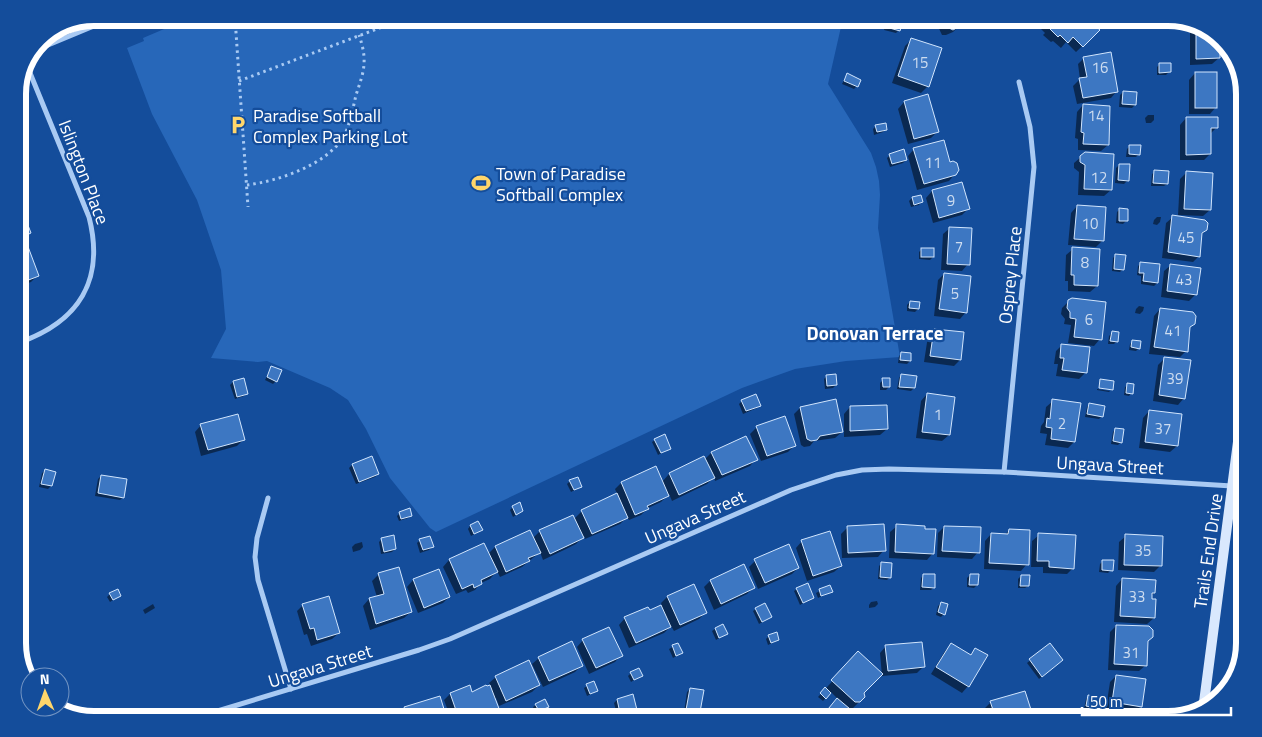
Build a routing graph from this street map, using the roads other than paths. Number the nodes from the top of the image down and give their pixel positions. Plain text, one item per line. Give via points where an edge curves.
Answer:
1 (93, 26) edge
2 (46, 46) edge
3 (30, 73) edge
4 (1019, 82) dead end
5 (26, 341) edge
6 (1236, 461) edge
7 (1004, 472) junction
8 (1233, 486) junction
9 (268, 498) dead end
10 (291, 689) junction
11 (1204, 700) edge
12 (220, 711) edge

1 - 2 street
3 - 5 street, Islington Place via 90,217 95,257 91,276 74,308 59,323
4 - 7 street, Osprey Place via 1030,128 1034,168
6 - 8 street, Trails End Drive
7 - 8 street, Ungava Street
7 - 10 street, Ungava Street via 862,470 813,481 450,639
8 - 11 street, Trails End Drive
9 - 10 street via 255,557 258,580
10 - 12 street, Ungava Street

